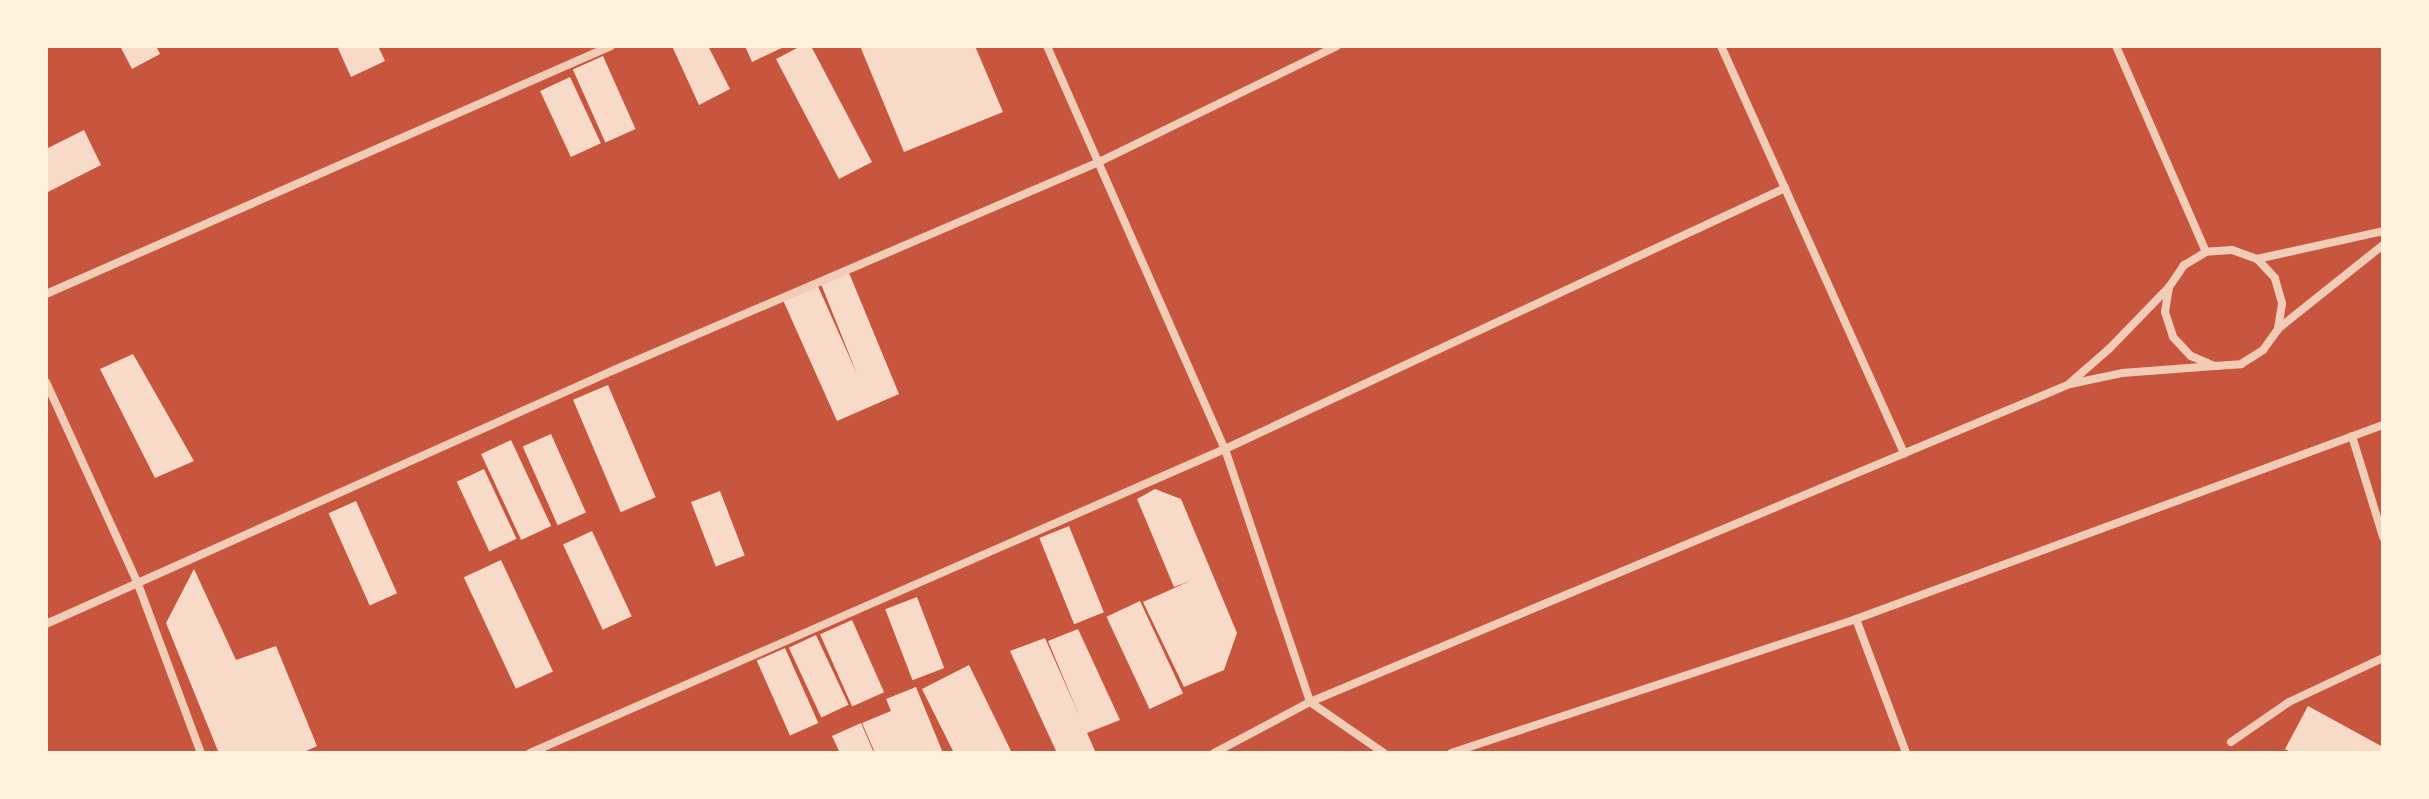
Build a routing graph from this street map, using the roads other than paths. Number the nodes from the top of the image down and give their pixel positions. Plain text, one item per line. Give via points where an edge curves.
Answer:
1 (611, 46) edge
2 (1047, 46) edge
3 (1337, 46) edge
4 (1721, 46) edge
5 (2116, 46) edge
6 (1099, 162) junction
7 (1785, 188) junction
8 (2383, 231) edge
9 (2383, 245) edge
10 (2206, 252) junction
11 (2257, 259) junction
12 (2169, 287) junction
13 (46, 294) edge
14 (2278, 329) junction
15 (2215, 366) junction
16 (46, 382) edge
17 (2070, 384) junction
18 (2383, 425) edge
19 (2352, 436) junction
20 (1225, 449) junction
21 (1904, 454) junction
22 (2383, 537) edge
23 (138, 584) junction
24 (1856, 619) junction
25 (46, 624) edge
26 (2383, 658) edge
27 (1310, 702) junction
28 (2231, 742) dead end
29 (201, 753) edge
30 (530, 753) edge
31 (1214, 753) edge
32 (1384, 753) edge
33 (1451, 753) edge
34 (1906, 753) edge

1 - 13 street
2 - 6 street
3 - 6 street
4 - 7 street
5 - 10 street
6 - 20 street
6 - 23 street via 614,370
7 - 20 street
7 - 21 street
8 - 11 street
9 - 14 street
10 - 11 street via 2232,250
10 - 12 street via 2184,265
11 - 14 street via 2275,278 2282,303
12 - 15 street via 2165,312 2173,337 2191,356
12 - 17 street
14 - 15 street via 2263,350 2241,364
15 - 17 street via 2122,373
16 - 23 street
17 - 21 street
18 - 19 street
19 - 22 street
19 - 24 street
20 - 27 street
20 - 30 street
21 - 27 street
23 - 25 street
23 - 29 street
24 - 33 street
24 - 34 street
26 - 28 street via 2289,702
27 - 31 street
27 - 32 street

